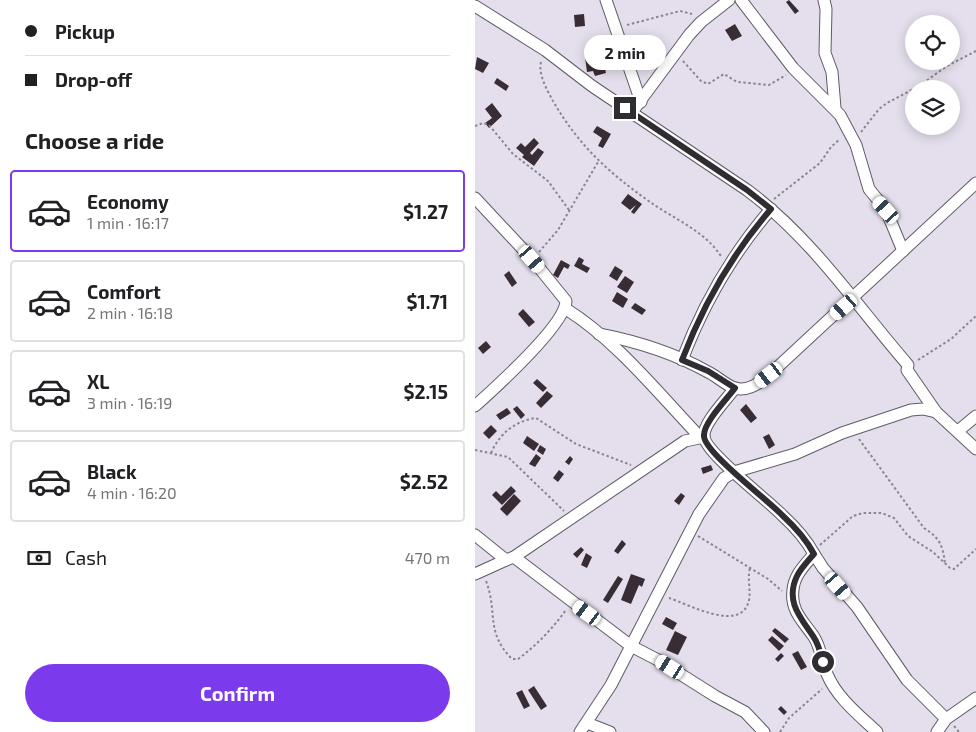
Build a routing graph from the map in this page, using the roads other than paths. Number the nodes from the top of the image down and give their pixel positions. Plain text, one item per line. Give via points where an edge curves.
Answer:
1 (606, 0) edge
2 (729, 0) edge
3 (741, 0) edge
4 (824, 0) edge
5 (475, 6) edge
6 (641, 102) junction
7 (835, 108) junction
8 (632, 112) junction
9 (976, 183) edge
10 (475, 198) edge
11 (769, 207) junction
12 (903, 251) junction
13 (855, 298) junction
14 (565, 309) junction
15 (599, 334) junction
16 (682, 360) junction
17 (735, 388) junction
18 (476, 403) edge
19 (936, 412) junction
20 (976, 416) edge
21 (958, 431) junction
22 (701, 437) junction
23 (976, 449) edge
24 (734, 472) junction
25 (475, 535) edge
26 (813, 552) junction
27 (510, 558) junction
28 (479, 572) edge
29 (631, 646) junction
30 (976, 698) edge
31 (946, 719) junction
32 (583, 728) edge
33 (610, 732) edge
34 (764, 732) edge
35 (877, 732) edge
36 (937, 732) edge

1 - 6 street
2 - 6 street via 703,20
3 - 7 street via 793,68
4 - 7 street via 825,53 832,72
5 - 8 street via 545,50
6 - 8 street
7 - 12 street via 851,135 869,189 886,210
8 - 11 street
9 - 12 street
10 - 14 street via 532,259 566,301
11 - 13 street via 807,243
11 - 16 street via 706,302
12 - 13 street
13 - 17 street via 760,383 749,388
13 - 19 street via 908,365 907,370
14 - 15 street
14 - 18 street via 544,338
15 - 16 street
15 - 22 street
16 - 17 street
17 - 22 street
19 - 21 street
19 - 24 street via 911,410 795,454
20 - 21 street
21 - 23 street
22 - 24 street
22 - 27 street via 685,441
24 - 26 street via 782,515
24 - 29 street via 724,478 713,492
25 - 27 street
26 - 31 street via 857,607 907,680
26 - 35 street via 798,573 793,602 799,618 816,641 826,673 842,699
27 - 28 street
27 - 29 street
29 - 32 street
29 - 34 street via 745,712
30 - 31 street
31 - 36 street
32 - 33 street

